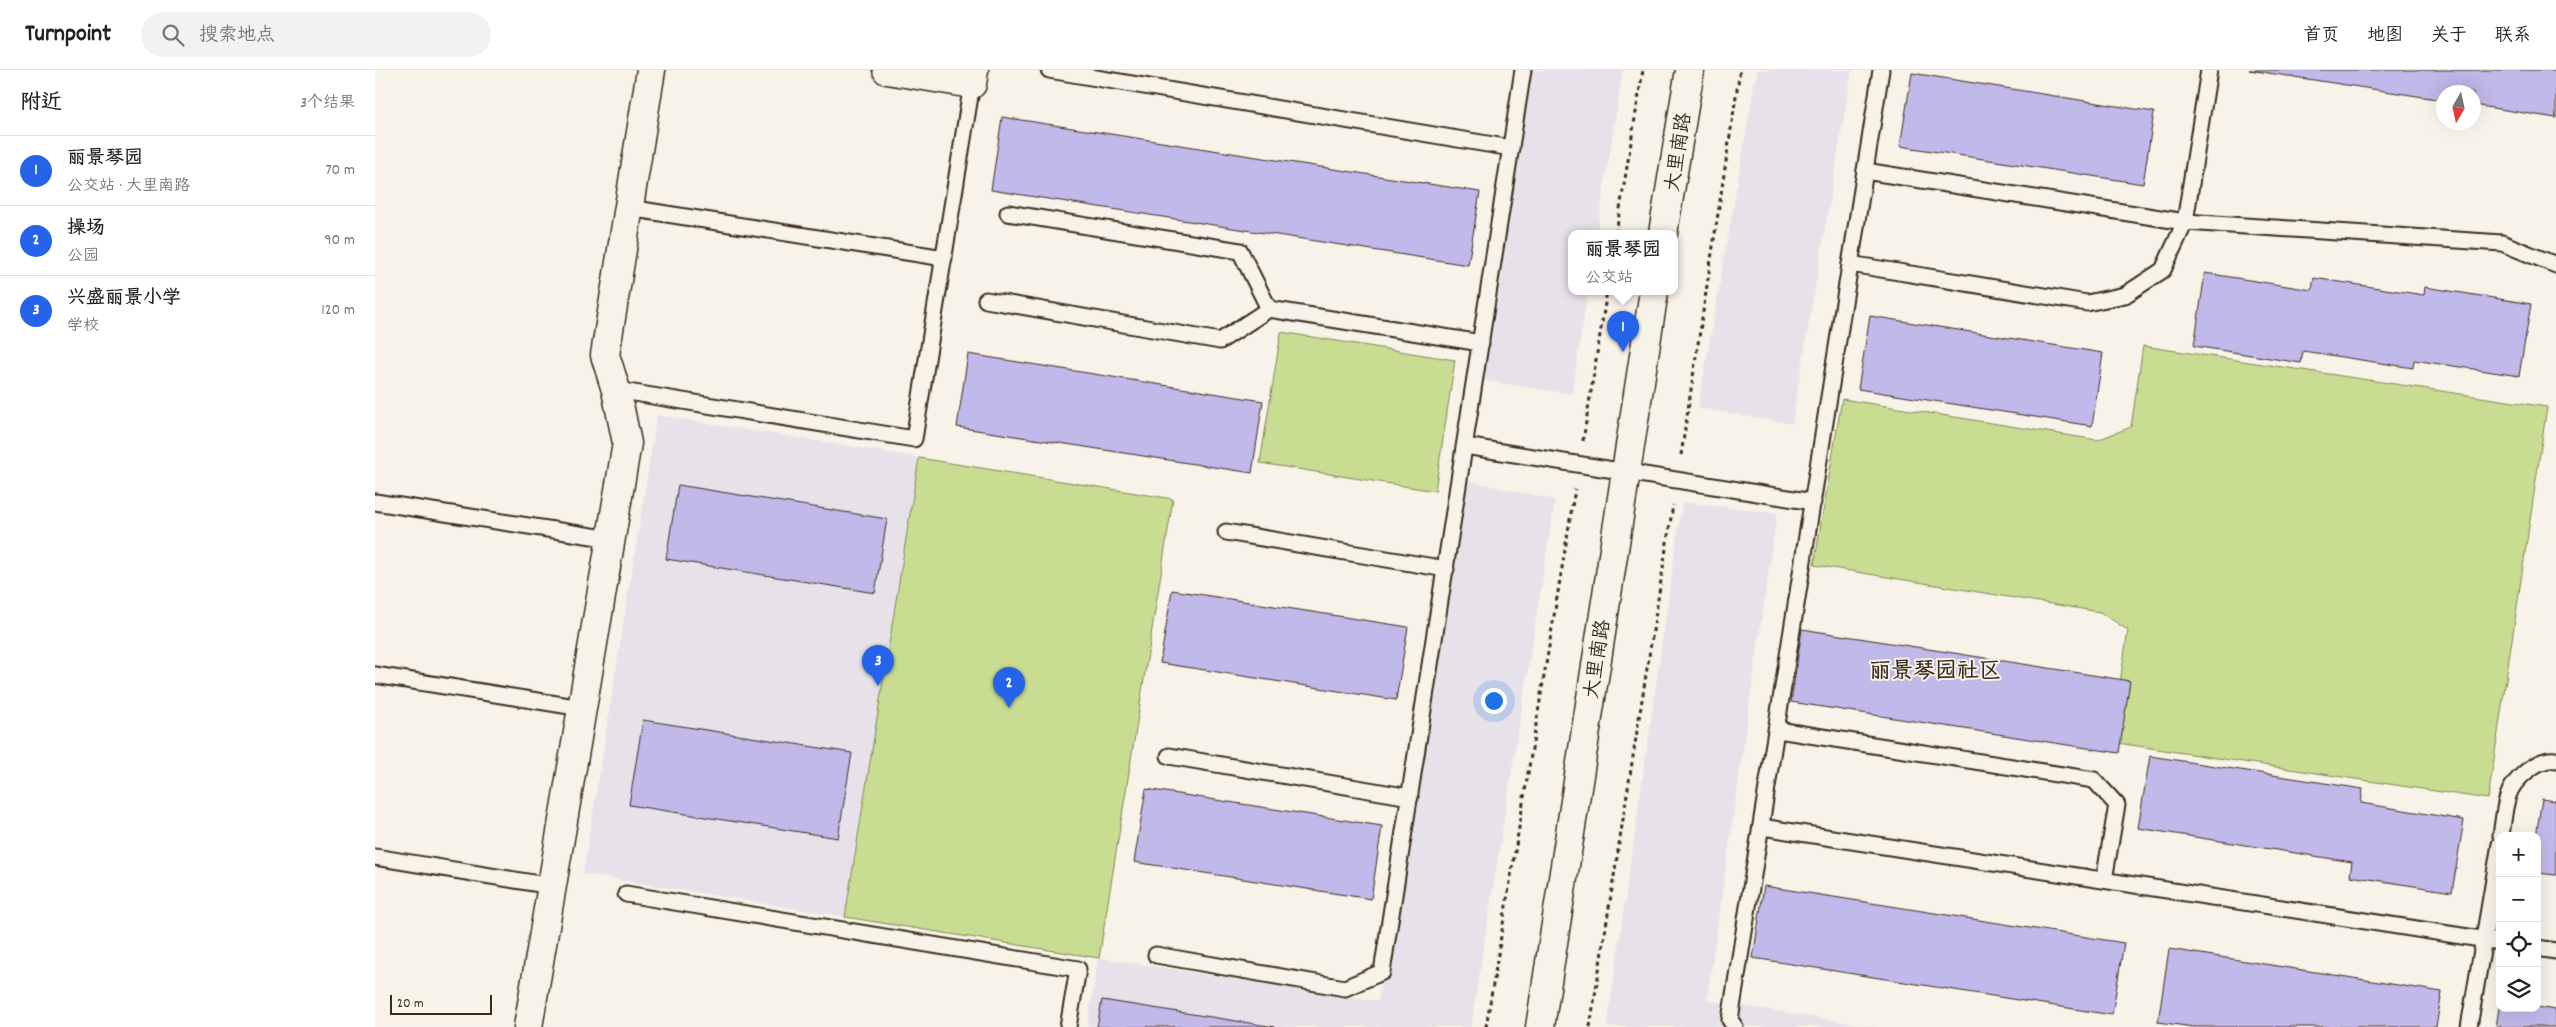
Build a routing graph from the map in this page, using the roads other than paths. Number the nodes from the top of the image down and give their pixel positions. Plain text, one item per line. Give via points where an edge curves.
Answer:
1 (651, 70) edge
2 (887, 70) edge
3 (1049, 70) edge
4 (1523, 70) edge
5 (1690, 70) edge
6 (1881, 70) edge
7 (2209, 70) edge
8 (973, 77) edge
9 (1511, 148) junction
10 (1865, 171) junction
11 (629, 208) junction
12 (1008, 213) dead end
13 (2185, 222) junction
14 (1663, 230) edge
15 (944, 258) junction
16 (1850, 264) junction
17 (2556, 265) edge
18 (1653, 295) edge
19 (986, 300) dead end
20 (1269, 308) junction
21 (1481, 343) junction
22 (616, 390) junction
23 (1465, 446) junction
24 (1625, 472) junction
25 (375, 502) edge
26 (1813, 502) junction
27 (1226, 532) dead end
28 (611, 539) junction
29 (1446, 569) junction
30 (375, 675) edge
31 (582, 708) junction
32 (1778, 730) junction
33 (1169, 756) dead end
34 (2556, 760) edge
35 (1410, 797) junction
36 (1762, 827) junction
37 (2502, 832) edge
38 (375, 857) edge
39 (2496, 868) edge
40 (2104, 880) junction
41 (552, 886) junction
42 (627, 894) dead end
43 (2484, 940) junction
44 (2496, 942) edge
45 (2541, 949) edge
46 (2556, 951) edge
47 (1156, 955) dead end
48 (528, 1027) edge
49 (1068, 1027) edge
50 (1540, 1027) edge
51 (1735, 1027) edge
52 (2469, 1027) edge

1 - 11 street
2 - 8 street
3 - 9 lane
4 - 9 lane
5 - 14 street, 大里南路
6 - 10 lane
7 - 13 lane
8 - 15 lane
9 - 21 lane
10 - 13 lane
10 - 16 lane
11 - 15 lane
11 - 22 street via 605,355
12 - 20 lane via 1240,251
13 - 16 lane via 2163,270 2125,295 2087,303
13 - 17 lane via 2502,243
15 - 22 lane via 914,439
16 - 26 lane
18 - 24 street, 大里南路
19 - 20 lane via 1221,341
20 - 21 lane
21 - 23 lane
22 - 28 street via 627,442
23 - 24 lane
23 - 29 lane
24 - 26 lane
24 - 50 street, 大里南路
25 - 28 lane
26 - 32 lane
27 - 29 lane
28 - 31 street
29 - 35 lane
30 - 31 lane
31 - 41 street
32 - 36 lane
32 - 40 lane via 2094,780 2117,805
33 - 35 lane
34 - 37 lane via 2550,759 2529,768 2508,794
35 - 47 lane via 1382,972 1345,988
36 - 40 lane
36 - 51 lane via 1730,1020
38 - 41 lane
39 - 43 lane
40 - 43 lane
41 - 48 street
42 - 49 lane via 1077,969
43 - 44 lane
43 - 52 lane
45 - 46 lane

